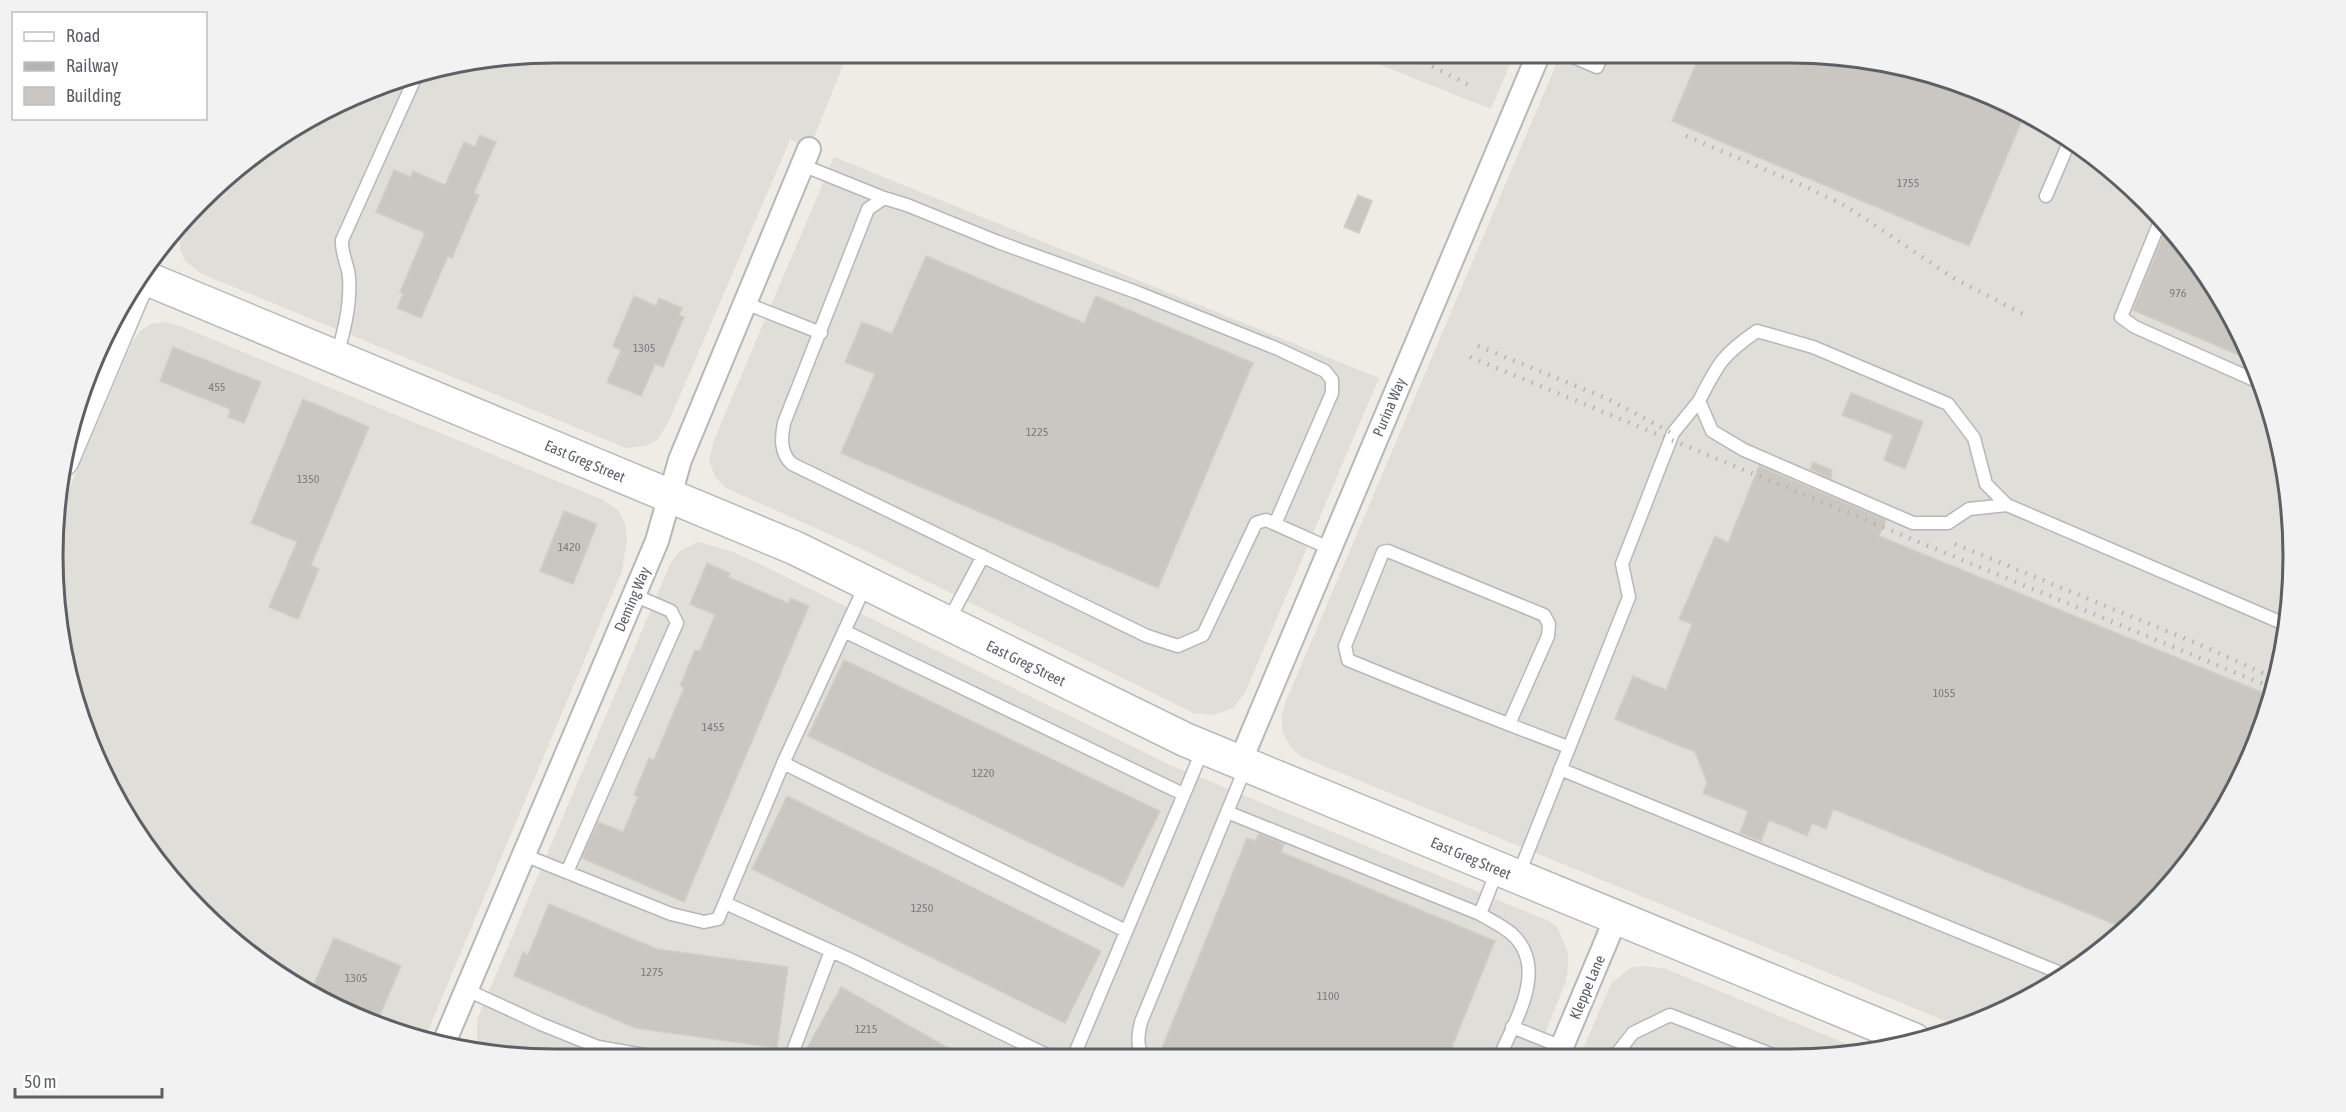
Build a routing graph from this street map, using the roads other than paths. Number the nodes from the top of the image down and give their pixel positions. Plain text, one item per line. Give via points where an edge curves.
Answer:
1 (1534, 63) edge
2 (412, 85) edge
3 (2067, 148) edge
4 (806, 157) joint
5 (2046, 196) dead end
6 (884, 198) junction
7 (2158, 227) edge
8 (148, 279) edge
9 (745, 303) junction
10 (821, 333) junction
11 (108, 350) edge
12 (337, 358) junction
13 (97, 378) edge
14 (2249, 378) edge
15 (1699, 401) junction
16 (670, 496) junction
17 (2007, 505) junction
18 (1275, 524) junction
19 (1329, 548) junction
20 (983, 556) junction
21 (866, 583) junction
22 (634, 595) junction
23 (2279, 621) edge
24 (947, 623) junction
25 (844, 631) junction
26 (1509, 724) junction
27 (1203, 747) junction
28 (1568, 747) junction
29 (783, 763) junction
30 (1243, 764) junction
31 (1560, 769) junction
32 (1183, 794) junction
33 (1227, 812) junction
34 (524, 855) junction
35 (567, 872) junction
36 (1508, 873) junction
37 (724, 903) junction
38 (1480, 914) junction
39 (1616, 918) junction
40 (1126, 931) junction
41 (831, 951) junction
42 (2055, 971) edge
43 (467, 990) junction
44 (1512, 1027) junction
45 (1903, 1036) edge
46 (447, 1037) edge
47 (610, 1049) edge
48 (794, 1049) edge
49 (1034, 1049) edge
50 (1077, 1049) edge
51 (1140, 1049) edge
52 (1503, 1049) edge
53 (1554, 1049) edge
54 (1561, 1049) edge
55 (1620, 1049) edge
56 (1758, 1049) edge

1 - 19 street, Purina Way
2 - 12 lane via 342,240 341,251 349,275 346,322
3 - 5 lane
4 - 6 lane
4 - 9 street, Deming Way
6 - 10 lane via 868,209
6 - 18 lane via 1136,292 1325,371 1332,380 1332,393
7 - 14 lane via 2121,317 2135,327
8 - 12 main road, East Greg Street
9 - 10 lane
9 - 16 street, Deming Way via 680,460
10 - 20 lane via 783,430 783,449 788,461
11 - 13 main road
12 - 16 main road, East Greg Street
15 - 17 lane via 1712,431 1744,450 1913,523 1948,522 1969,509
15 - 17 lane via 1718,364 1732,348 1757,331 1813,347 1948,404 1974,438 1986,484
15 - 28 lane via 1673,433 1622,564 1629,597
16 - 21 main road, East Greg Street
16 - 22 street, Deming Way via 657,541
17 - 23 lane
18 - 19 lane
18 - 20 lane via 1266,520 1256,523 1203,635 1178,645 1147,636
19 - 30 street, Purina Way
20 - 24 lane
21 - 24 main road, East Greg Street
21 - 25 lane
22 - 34 street, Deming Way
22 - 35 lane via 671,611 677,623
24 - 27 main road, East Greg Street
25 - 29 lane
25 - 32 lane
26 - 26 lane via 1348,660 1345,646 1383,552 1544,615 1549,624 1548,636
26 - 28 lane
27 - 30 main road, East Greg Street
27 - 32 lane
28 - 31 lane
29 - 37 lane
29 - 40 lane
30 - 33 lane
30 - 36 main road, East Greg Street
31 - 36 lane
31 - 42 lane
32 - 40 lane
33 - 38 lane
33 - 51 lane via 1141,1022
34 - 35 lane
34 - 43 street, Deming Way
35 - 37 lane via 671,914 704,922 718,919
36 - 38 lane
36 - 39 main road, East Greg Street
37 - 41 lane
38 - 44 lane via 1513,934 1526,953 1528,988
39 - 45 main road, East Greg Street
39 - 54 street, Kleppe Lane
40 - 50 lane
41 - 48 lane
41 - 49 lane
43 - 46 street, Deming Way
43 - 47 lane via 541,1024
44 - 52 lane
44 - 53 lane
55 - 56 lane via 1633,1033 1670,1015

